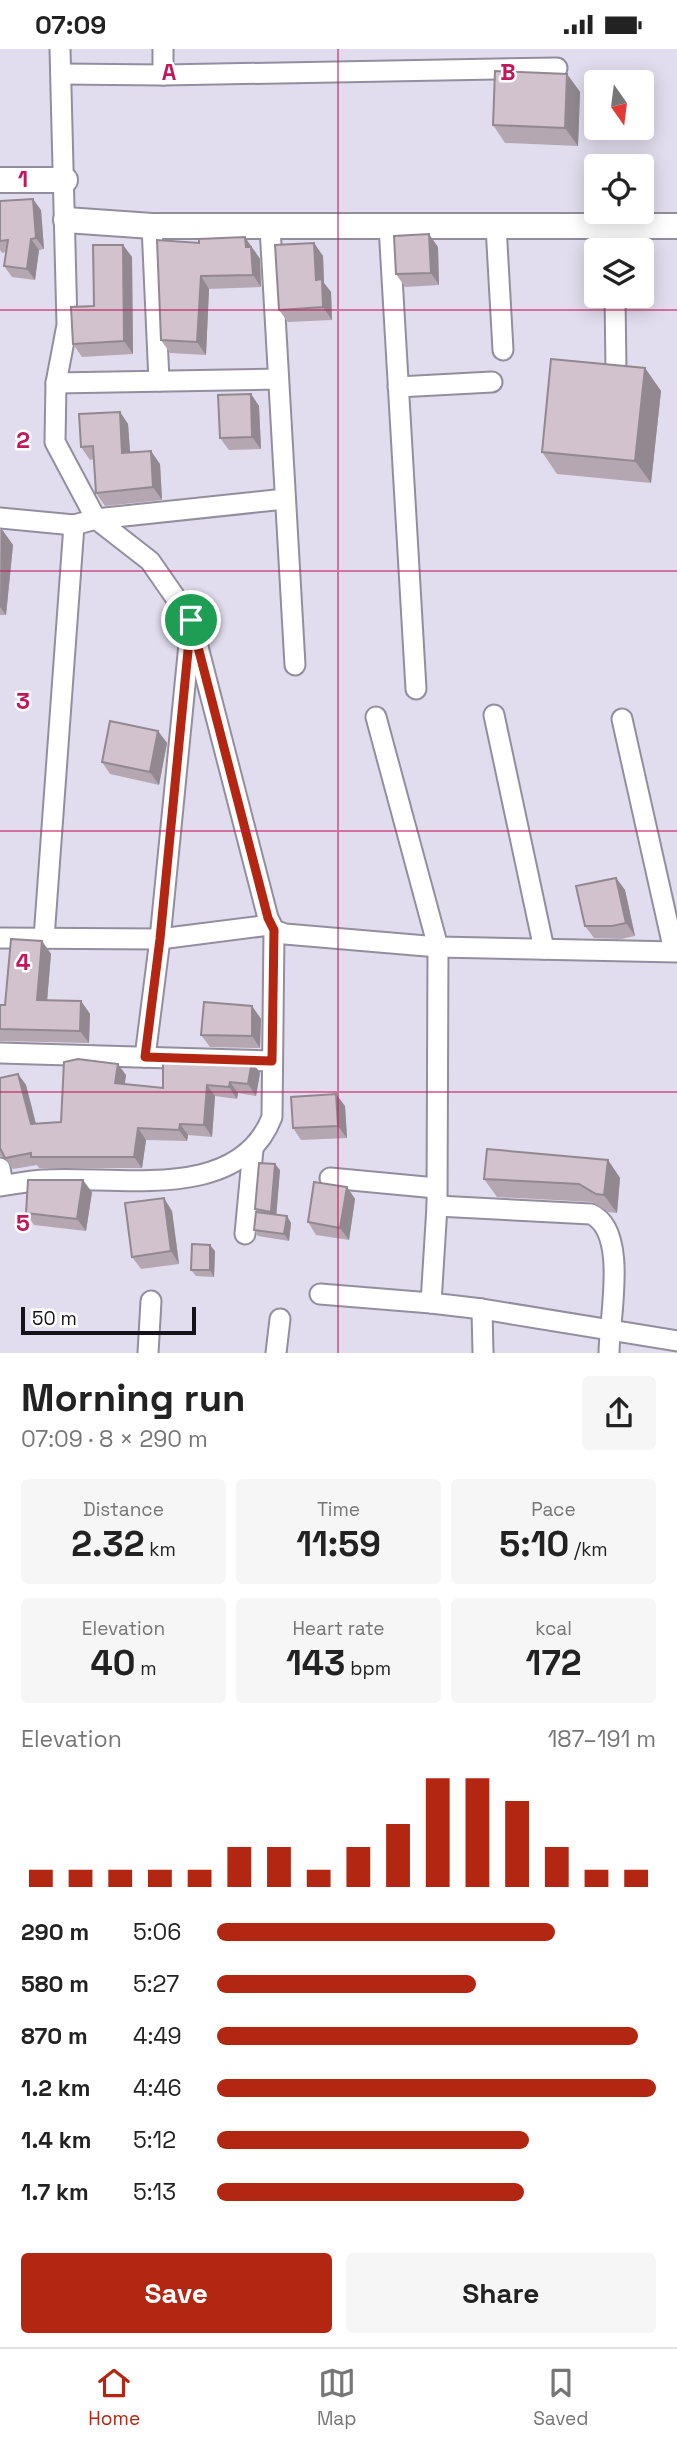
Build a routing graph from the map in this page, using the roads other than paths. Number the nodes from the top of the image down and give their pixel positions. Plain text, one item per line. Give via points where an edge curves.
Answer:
1 (61, 49) edge
2 (163, 49) edge
3 (557, 68) dead end
4 (62, 74) junction
5 (163, 75) junction
6 (0, 180) edge
7 (65, 180) junction
8 (66, 220) junction
9 (152, 226) junction
10 (389, 226) junction
11 (496, 226) junction
12 (677, 226) edge
13 (270, 227) junction
14 (614, 238) edge
15 (615, 308) edge
16 (503, 350) dead end
17 (616, 371) edge
18 (278, 379) junction
19 (159, 381) junction
20 (492, 382) dead end
21 (56, 383) junction
22 (398, 387) junction
23 (285, 499) junction
24 (0, 518) edge
25 (96, 519) junction
26 (74, 525) junction
27 (191, 620) junction
28 (295, 665) dead end
29 (416, 689) dead end
30 (494, 715) dead end
31 (376, 717) dead end
32 (622, 719) dead end
33 (272, 927) junction
34 (0, 938) edge
35 (44, 938) junction
36 (160, 939) junction
37 (438, 947) junction
38 (544, 950) junction
39 (676, 951) edge
40 (0, 1052) edge
41 (145, 1057) junction
42 (272, 1061) junction
43 (253, 1149) junction
44 (330, 1178) dead end
45 (1, 1180) edge
46 (437, 1197) junction
47 (245, 1234) dead end
48 (320, 1294) dead end
49 (151, 1301) dead end
50 (431, 1303) junction
51 (482, 1309) junction
52 (281, 1319) dead end
53 (609, 1330) junction
54 (677, 1341) edge
55 (148, 1353) edge
56 (276, 1353) edge
57 (483, 1353) edge
58 (609, 1353) edge

1 - 4 street
2 - 5 street
3 - 5 street
4 - 5 street
4 - 7 street
6 - 7 street
7 - 8 street
8 - 9 street
8 - 21 street via 67,325
9 - 13 street
9 - 19 street
10 - 11 street
10 - 13 street
10 - 22 street
11 - 14 street
11 - 16 street
12 - 14 street
13 - 18 street
15 - 17 street
18 - 19 street
18 - 23 street
19 - 21 street
20 - 22 street
21 - 25 street via 55,442
22 - 29 street
23 - 25 street
23 - 28 street
24 - 26 street
25 - 26 street
25 - 27 street via 150,561
26 - 35 street
27 - 33 street
27 - 36 street
30 - 38 street
31 - 37 street
32 - 39 street
33 - 36 street
33 - 37 street via 285,934
33 - 42 street
34 - 35 street
35 - 36 street
36 - 41 street
37 - 38 street
37 - 46 street
38 - 39 street
40 - 41 street
41 - 42 street
42 - 43 street via 272,1117
43 - 45 street via 210,1173 180,1180
43 - 47 street
44 - 46 street
46 - 50 street
46 - 53 street via 598,1217 611,1241 615,1271
48 - 50 street
49 - 55 street
50 - 51 street
51 - 53 street
51 - 57 street
52 - 56 street
53 - 54 street
53 - 58 street

